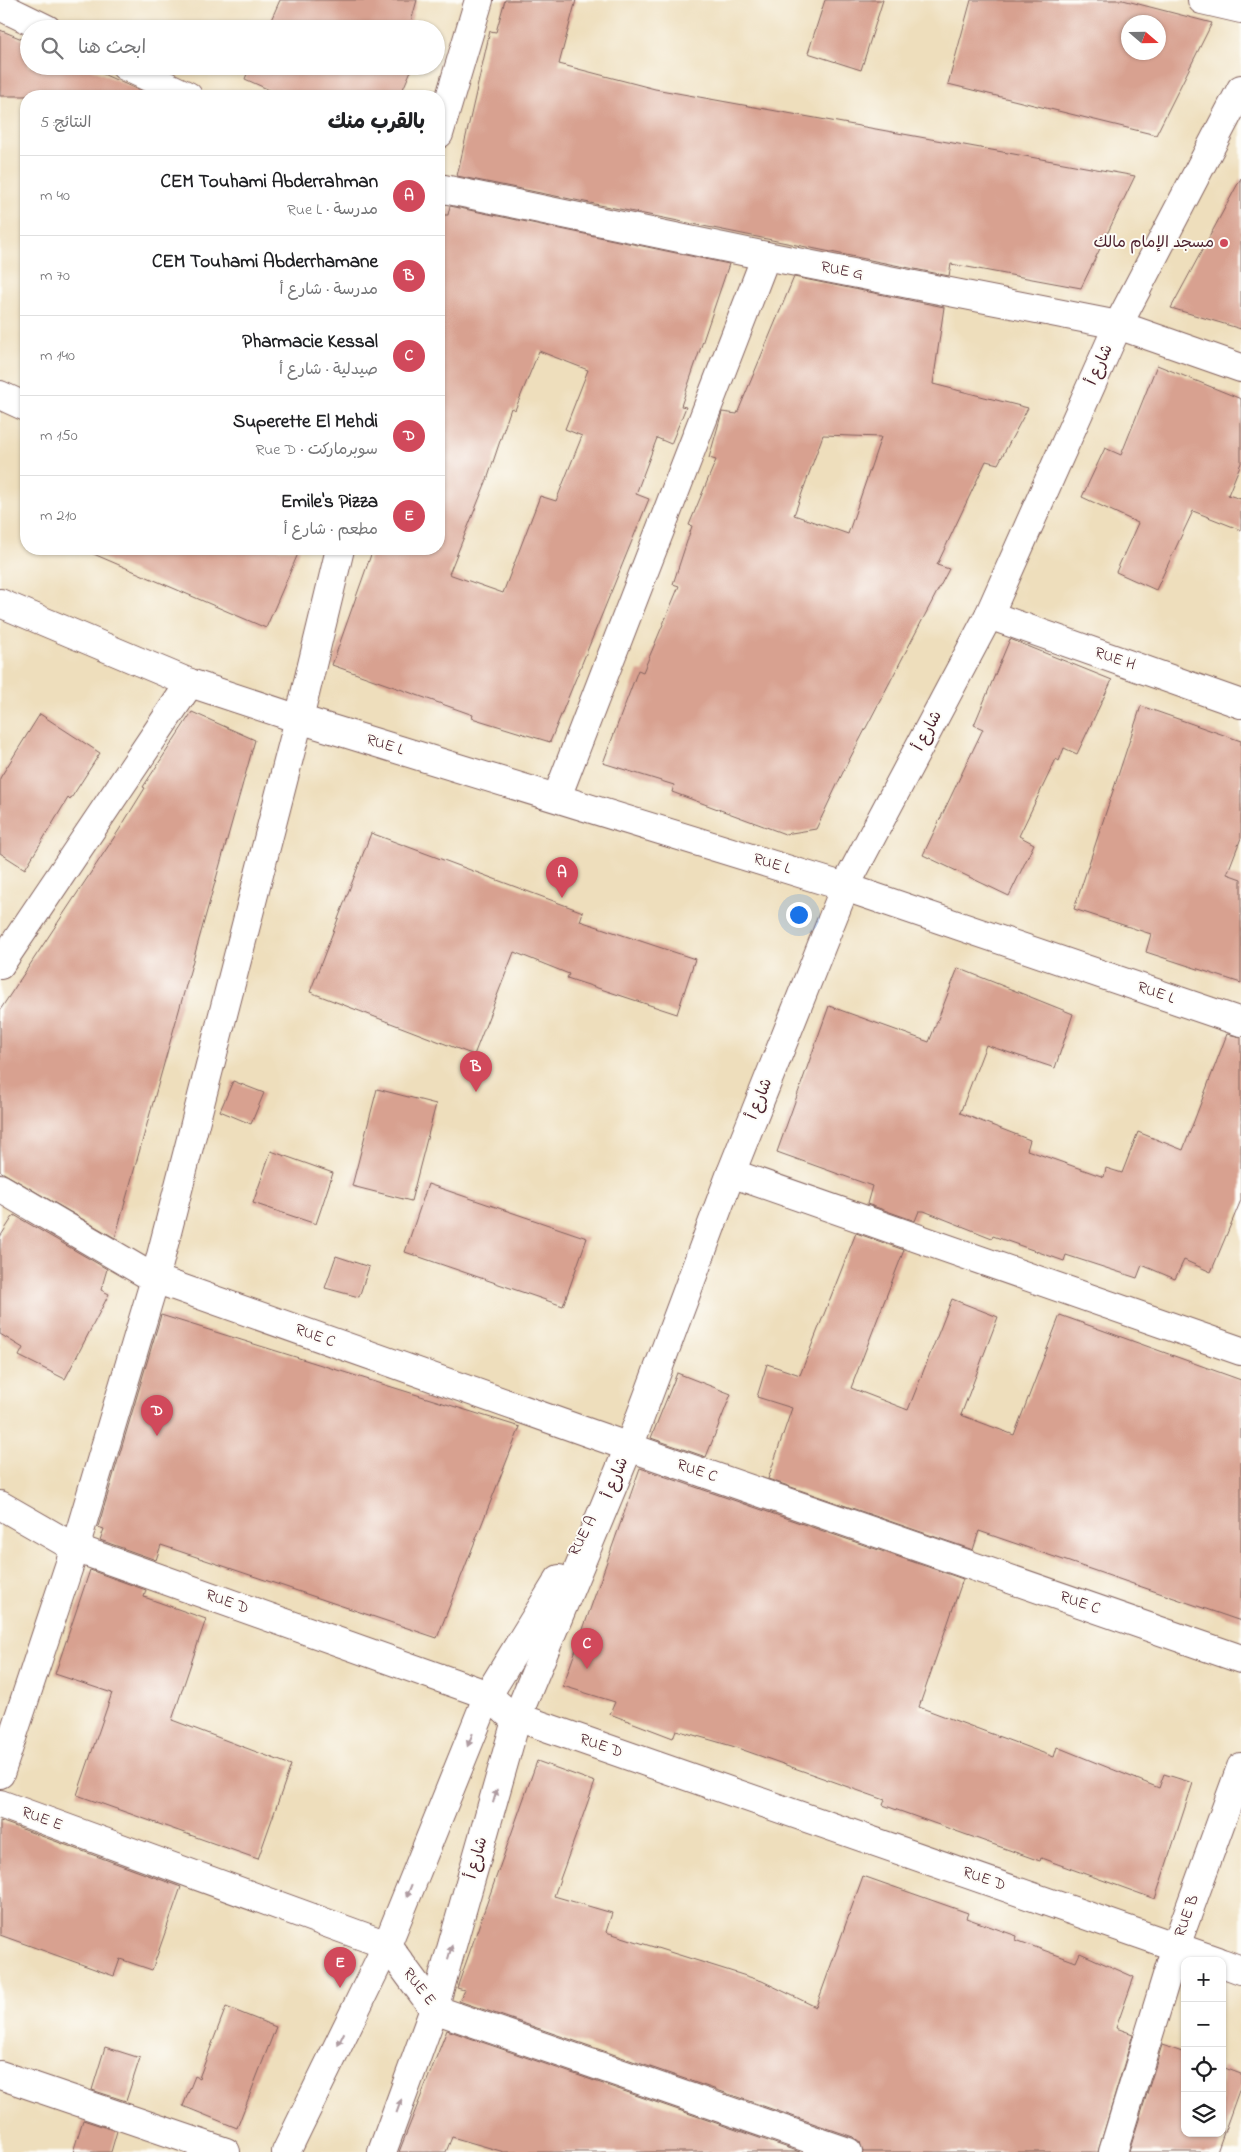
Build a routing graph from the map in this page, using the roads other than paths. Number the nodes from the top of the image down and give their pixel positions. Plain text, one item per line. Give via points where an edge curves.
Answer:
1 (479, 0) edge
2 (1202, 0) edge
3 (0, 6) edge
4 (1241, 9) edge
5 (29, 20) edge
6 (145, 75) edge
7 (1241, 89) edge
8 (176, 90) edge
9 (445, 114) edge
10 (445, 189) edge
11 (766, 256) junction
12 (1118, 325) junction
13 (1241, 368) edge
14 (0, 395) edge
15 (20, 403) edge
16 (339, 555) edge
17 (0, 603) edge
18 (989, 615) junction
19 (190, 683) junction
20 (1241, 704) edge
21 (299, 719) junction
22 (557, 797) junction
23 (846, 887) junction
24 (0, 965) edge
25 (1241, 1022) edge
26 (731, 1173) junction
27 (0, 1188) edge
28 (155, 1279) junction
29 (1241, 1351) edge
30 (629, 1448) junction
31 (0, 1506) edge
32 (587, 1528) junction
33 (74, 1548) junction
34 (1241, 1659) edge
35 (488, 1695) junction
36 (516, 1718) junction
37 (1241, 1767) edge
38 (0, 1774) edge
39 (0, 1804) edge
40 (387, 1945) junction
41 (1176, 1946) junction
42 (1206, 1957) edge
43 (1226, 1964) edge
44 (1241, 1970) edge
45 (434, 2009) junction
46 (0, 2075) edge
47 (226, 2152) edge
48 (286, 2152) edge
49 (382, 2152) edge
50 (848, 2152) edge
51 (1113, 2152) edge

1 - 9 street
2 - 4 street
3 - 5 street
6 - 8 street
7 - 12 street, شارع أ
10 - 11 street, RUE G
11 - 12 street, RUE G
11 - 22 street
12 - 13 street, RUE G
12 - 18 street, شارع أ
14 - 15 street
16 - 21 street
17 - 19 street, RUE L
18 - 20 street, RUE H
18 - 23 street, شارع أ
19 - 21 street, RUE L
19 - 24 street
21 - 22 street, RUE L
21 - 28 street
22 - 23 street, RUE L
23 - 25 street, RUE L
23 - 26 street, شارع أ
26 - 29 street
26 - 30 street, شارع أ
27 - 28 street, RUE C
28 - 30 street, RUE C
28 - 33 street
30 - 32 street, RUE A
30 - 34 street, RUE C
30 - 36 street, شارع أ
31 - 33 street, RUE D
32 - 35 street, RUE A
32 - 36 street, شارع أ
33 - 35 street, RUE D
33 - 38 street
35 - 36 street, RUE D
35 -> 40 street
36 - 41 street, RUE D
45 -> 36 street, شارع أ
37 - 41 street, RUE B
39 - 40 street, RUE E
40 - 45 street, RUE E
40 -> 48 street
41 - 42 street, RUE D
41 - 51 street, RUE B
43 - 44 street
49 -> 45 street, شارع أ
45 - 50 street, RUE E
46 - 47 street

